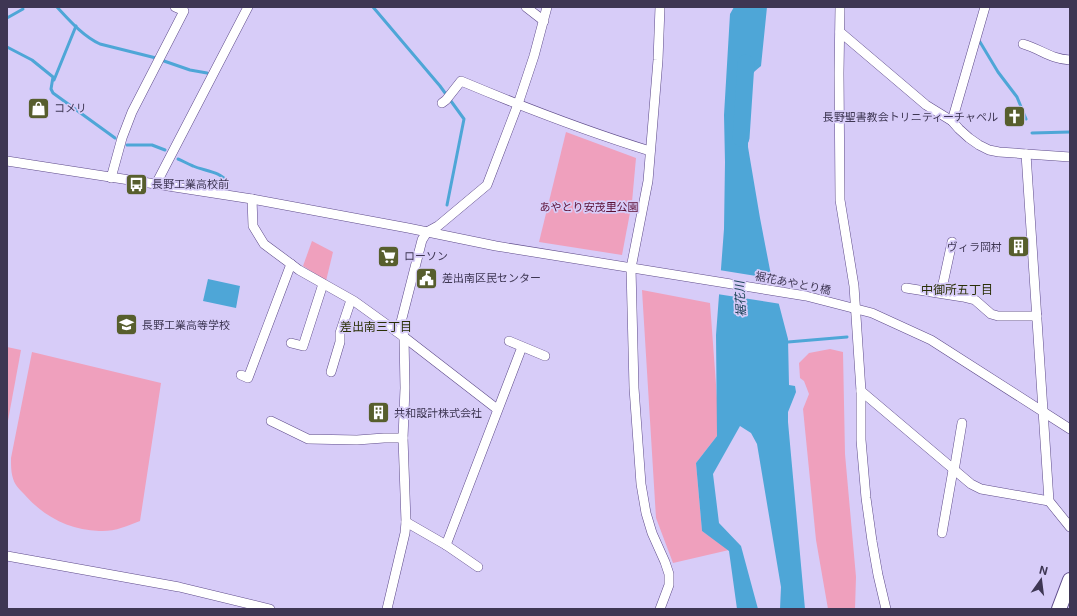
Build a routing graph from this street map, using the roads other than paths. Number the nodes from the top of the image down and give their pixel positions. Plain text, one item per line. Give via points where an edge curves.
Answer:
1 (175, 7) edge
2 (248, 7) edge
3 (526, 7) edge
4 (547, 7) edge
5 (660, 7) edge
6 (840, 7) edge
7 (985, 7) edge
8 (185, 9) edge
9 (544, 21) junction
10 (840, 32) junction
11 (1023, 44) dead end
12 (1070, 60) edge
13 (446, 100) dead end
14 (518, 104) junction
15 (952, 121) junction
16 (650, 151) junction
17 (1026, 154) junction
18 (1070, 157) edge
19 (7, 162) edge
20 (111, 178) junction
21 (156, 184) junction
22 (252, 199) junction
23 (427, 232) junction
24 (952, 242) dead end
25 (291, 264) junction
26 (636, 269) junction
27 (323, 284) junction
28 (906, 288) dead end
29 (941, 293) junction
30 (351, 300) junction
31 (856, 309) junction
32 (1037, 316) junction
33 (404, 337) junction
34 (508, 341) dead end
35 (291, 343) dead end
36 (522, 346) junction
37 (545, 356) dead end
38 (331, 372) dead end
39 (248, 378) dead end
40 (860, 391) junction
41 (497, 409) junction
42 (1044, 411) junction
43 (271, 421) dead end
44 (962, 423) dead end
45 (1070, 429) edge
46 (403, 438) junction
47 (954, 470) junction
48 (1049, 501) junction
49 (406, 522) junction
50 (1070, 527) edge
51 (942, 533) dead end
52 (446, 545) junction
53 (7, 556) edge
54 (478, 567) dead end
55 (1070, 580) edge
56 (270, 609) edge
57 (387, 609) edge
58 (660, 609) edge
59 (886, 609) edge
60 (1059, 609) edge

1 - 8 street
2 - 21 street
3 - 9 street
4 - 9 street
5 - 16 street
6 - 10 street
7 - 15 street
8 - 20 street via 132,112
9 - 14 street
10 - 15 street via 926,105
10 - 31 street via 840,200
11 - 12 street via 1052,58
13 - 14 street via 461,81
14 - 16 street via 604,137
14 - 23 street via 487,185 438,226
15 - 17 street via 969,138 989,150
16 - 26 street
17 - 18 street
17 - 32 street
19 - 20 street, 裾花あやとり橋
20 - 21 street, 裾花あやとり橋
21 - 22 street, 裾花あやとり橋
22 - 23 street, 裾花あやとり橋
22 - 25 street via 253,226 264,244
23 - 26 street, 裾花あやとり橋
23 - 33 street via 422,240 401,322
24 - 29 street
25 - 27 street
25 - 39 street
26 - 31 street, 裾花あやとり橋 via 784,292
26 - 58 street via 634,388 641,484 652,533 669,574 669,585
27 - 30 street
27 - 35 street via 303,346
28 - 29 street
29 - 32 street via 975,300 991,314 998,316
30 - 33 street
30 - 38 street
31 - 40 street
31 - 42 street, 裾花あやとり橋 via 872,313 931,340
32 - 42 street
33 - 41 street
33 - 46 street
34 - 36 street
36 - 37 street
36 - 41 street
40 - 47 street
40 - 59 street via 866,498
41 - 52 street
42 - 45 street, 裾花あやとり橋
42 - 48 street
43 - 46 street via 308,439
44 - 47 street
46 - 49 street
47 - 48 street via 981,489
47 - 51 street
48 - 50 street
49 - 52 street
49 - 57 street
52 - 54 street
53 - 56 street via 180,587
55 - 60 highway

